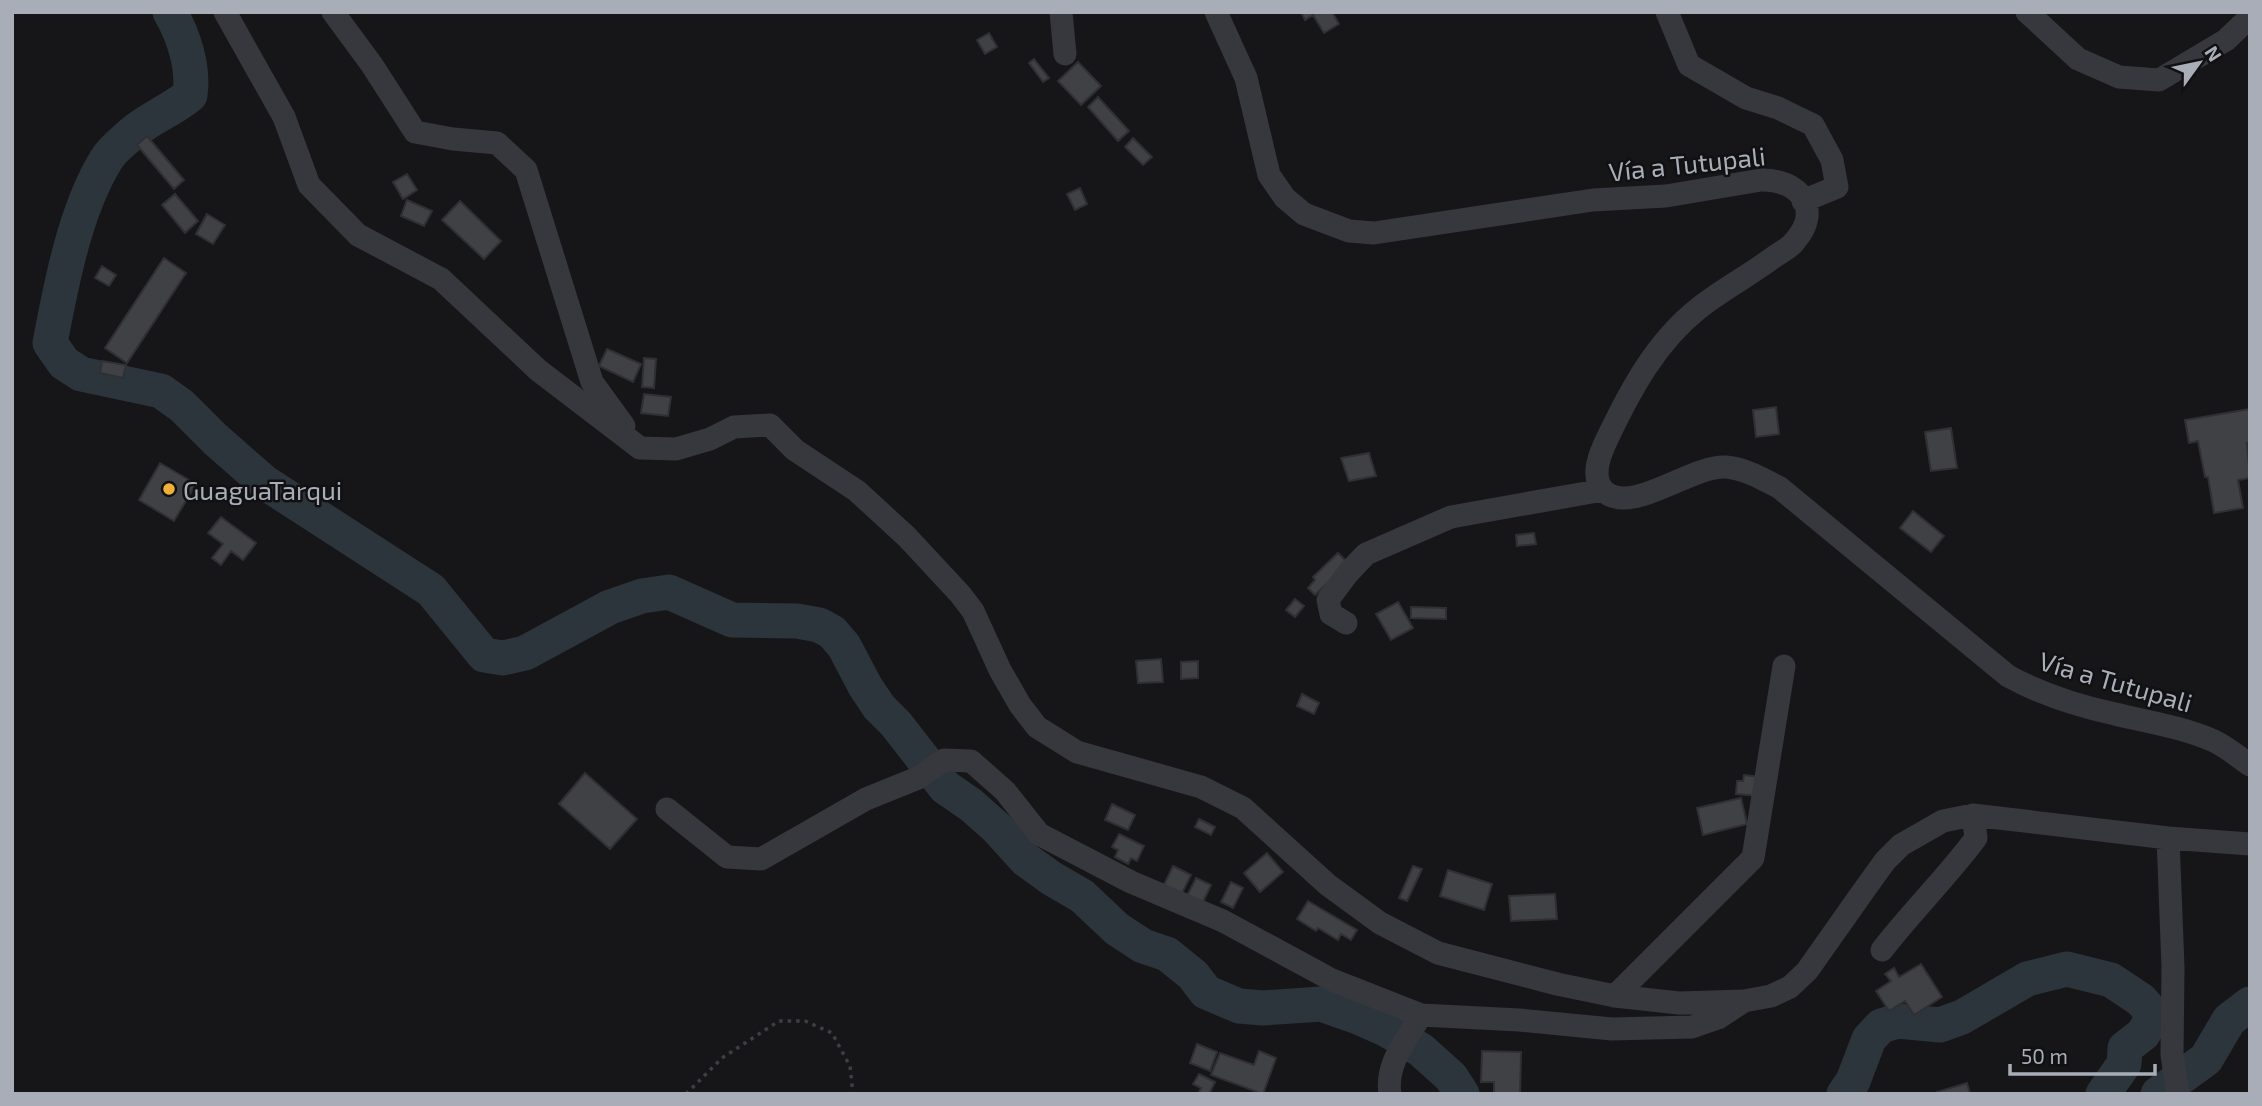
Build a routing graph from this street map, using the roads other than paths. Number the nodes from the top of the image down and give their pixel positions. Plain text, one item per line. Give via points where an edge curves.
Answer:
1 (225, 12) edge
2 (333, 12) edge
3 (1061, 12) edge
4 (1216, 12) edge
5 (1667, 12) edge
6 (2027, 12) edge
7 (2250, 17) edge
8 (1065, 54) dead end
9 (1803, 201) junction
10 (640, 448) junction
11 (1603, 490) junction
12 (1346, 623) dead end
13 (1784, 666) dead end
14 (2250, 765) edge
15 (667, 809) dead end
16 (1973, 815) junction
17 (2168, 838) junction
18 (2250, 844) edge
19 (1882, 950) dead end
20 (1615, 996) junction
21 (1744, 1000) junction
22 (1417, 1022) junction
23 (1390, 1094) edge
24 (2178, 1094) edge

1 - 10 street via 284,117 309,186 358,235 441,279 538,370
2 - 10 street via 415,132 497,143 526,170 592,382
3 - 8 street
4 - 9 street, Vía a Tutupali via 1246,78 1269,175 1304,214 1349,232 1374,233 1761,180 1789,184
5 - 9 street via 1689,65 1746,98 1813,125 1832,160 1837,187
6 - 7 street via 2078,59 2119,77 2159,80 2226,40
9 - 11 street via 1808,219 1793,244 1699,308 1649,360 1599,456 1598,481
10 - 20 street via 676,449 734,427 770,425 795,450 857,491 960,594 1020,705 1037,727 1060,743 1077,752 1201,787 1243,808 1328,885 1380,923 1438,953
11 - 12 street via 1451,517 1366,554 1328,600 1331,614
11 - 14 street, Vía a Tutupali via 1619,499 1633,499 1710,468 1752,473 1780,488 2008,676 2058,698 2186,730 2217,742
13 - 20 street via 1753,858
15 - 22 street via 727,857 761,859 943,760 971,761 1005,791 1039,834 1131,882 1223,921
16 - 17 street
16 - 19 street via 1976,838
16 - 21 street via 1944,821 1901,845 1807,971 1780,992
17 - 18 street
17 - 24 street via 2174,967 2172,1055
20 - 21 street via 1679,1003
21 - 22 street via 1718,1018 1692,1027 1612,1029 1519,1020
22 - 23 street via 1394,1059

